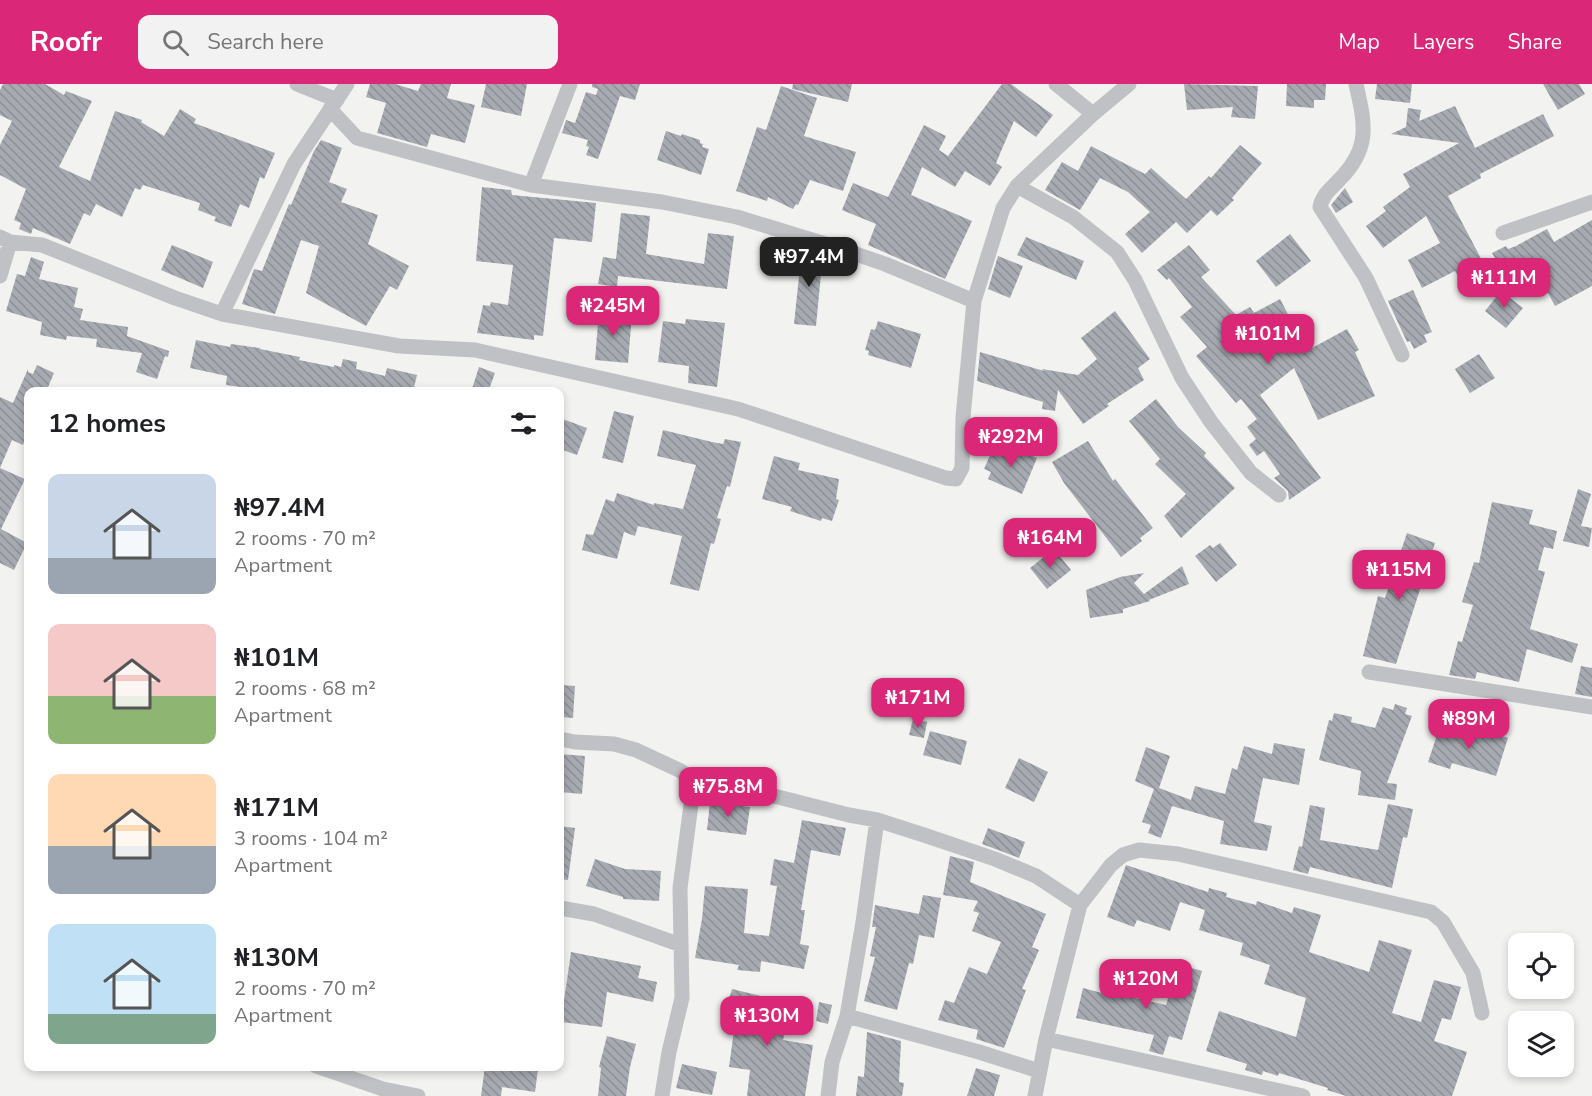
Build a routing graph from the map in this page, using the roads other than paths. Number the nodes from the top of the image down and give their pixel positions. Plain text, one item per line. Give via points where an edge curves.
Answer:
1 (297, 84) edge
2 (347, 84) edge
3 (570, 84) edge
4 (1056, 84) edge
5 (1129, 84) edge
6 (1356, 84) edge
7 (333, 105) junction
8 (1093, 114) junction
9 (531, 185) junction
10 (1017, 186) junction
11 (1592, 202) edge
12 (1503, 233) dead end
13 (5, 239) edge
14 (0, 276) edge
15 (974, 301) junction
16 (222, 314) junction
17 (1402, 356) dead end
18 (1279, 495) dead end
19 (1369, 672) dead end
20 (1592, 707) edge
21 (564, 740) edge
22 (694, 782) junction
23 (877, 820) junction
24 (1080, 905) junction
25 (564, 909) edge
26 (681, 945) junction
27 (1482, 1013) dead end
28 (847, 1016) junction
29 (1046, 1039) junction
30 (331, 1071) edge
31 (1039, 1071) junction
32 (418, 1096) edge
33 (662, 1096) edge
34 (828, 1096) edge
35 (1035, 1096) edge
36 (1303, 1096) edge

1 - 7 street
2 - 7 street
3 - 9 street
4 - 8 street
5 - 8 street
6 - 17 street via 1364,120 1362,146 1320,207 1366,278
7 - 9 street via 357,138
7 - 16 street via 294,164
8 - 10 street
9 - 15 street via 662,202 737,218 885,264
10 - 15 street via 1003,208
10 - 18 street via 1073,217 1117,252 1135,280 1182,378 1211,422 1251,472
11 - 12 street
13 - 14 street
13 - 16 street via 42,245
15 - 16 street via 962,468 956,479 738,409 475,350 399,346
19 - 20 street
21 - 22 street via 636,750 681,771
22 - 23 street via 730,785
22 - 26 street via 680,888
23 - 24 street via 1036,876
23 - 28 street
24 - 27 street via 1111,865 1123,855 1139,850 1178,854 1425,909 1443,922 1473,973
24 - 29 street
25 - 26 street via 594,914
26 - 33 street via 682,998
28 - 31 street
28 - 34 street via 832,1062
29 - 31 street
29 - 36 street
30 - 32 street
31 - 35 street

